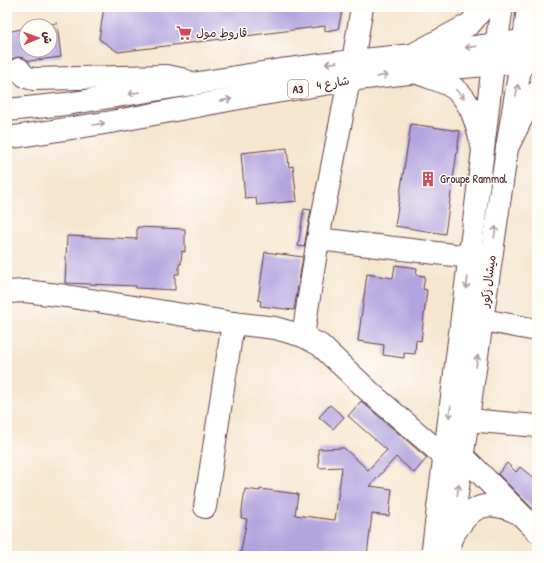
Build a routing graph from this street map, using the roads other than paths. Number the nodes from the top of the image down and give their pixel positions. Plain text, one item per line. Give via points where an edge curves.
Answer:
1 (362, 7) edge
2 (484, 7) edge
3 (502, 7) edge
4 (528, 7) edge
5 (531, 39) edge
6 (494, 54) junction
7 (529, 62) edge
8 (412, 63) junction
9 (19, 69) dead end
10 (351, 70) junction
11 (193, 84) junction
12 (537, 92) edge
13 (14, 108) edge
14 (29, 136) junction
15 (7, 138) edge
16 (7, 143) edge
17 (507, 148) junction
18 (483, 150) junction
19 (318, 239) junction
20 (470, 257) junction
21 (7, 292) edge
22 (483, 320) junction
23 (233, 323) junction
24 (537, 330) edge
25 (303, 336) junction
26 (468, 420) junction
27 (537, 426) edge
28 (454, 456) junction
29 (205, 507) dead end
30 (520, 515) junction
31 (537, 531) edge
32 (449, 548) edge
33 (432, 556) edge

1 - 10 main road
2 - 8 main road via 470,24
3 - 6 main road, ميشال زكور
4 - 5 main road, ميشال زكور
5 - 6 main road, A3
5 - 7 main road, ميشال زكور
6 - 7 main road, A3
6 - 8 main road, A3
6 - 18 main road, ميشال زكور
17 -> 7 main road, ميشال زكور
8 - 10 main road, A3
8 -> 18 main road via 462,95 475,118
9 - 11 main road via 22,74 34,79 167,76
10 -> 11 main road, A3
14 -> 10 main road, شارع 4 / A3 via 245,97
10 - 19 main road
11 -> 13 main road, A3 via 85,101
12 - 17 main road
14 - 15 main road, A3
14 - 16 main road
22 -> 17 main road, ميشال زكور
18 - 20 main road, ميشال زكور
19 - 20 main road
19 - 25 main road
20 -> 28 main road, ميشال زكور
21 - 23 main road via 25,291 66,296
22 - 24 main road
26 -> 22 main road, ميشال زكور
23 - 25 main road via 275,328
23 - 29 main road
25 - 28 main road via 320,345 372,394
26 - 27 main road
26 - 28 main road, ميشال زكور
28 - 30 main road
32 -> 28 main road, ميشال زكور
28 - 33 main road, ميشال زكور
30 - 31 main road
30 - 32 main road via 502,507 483,506 464,518

